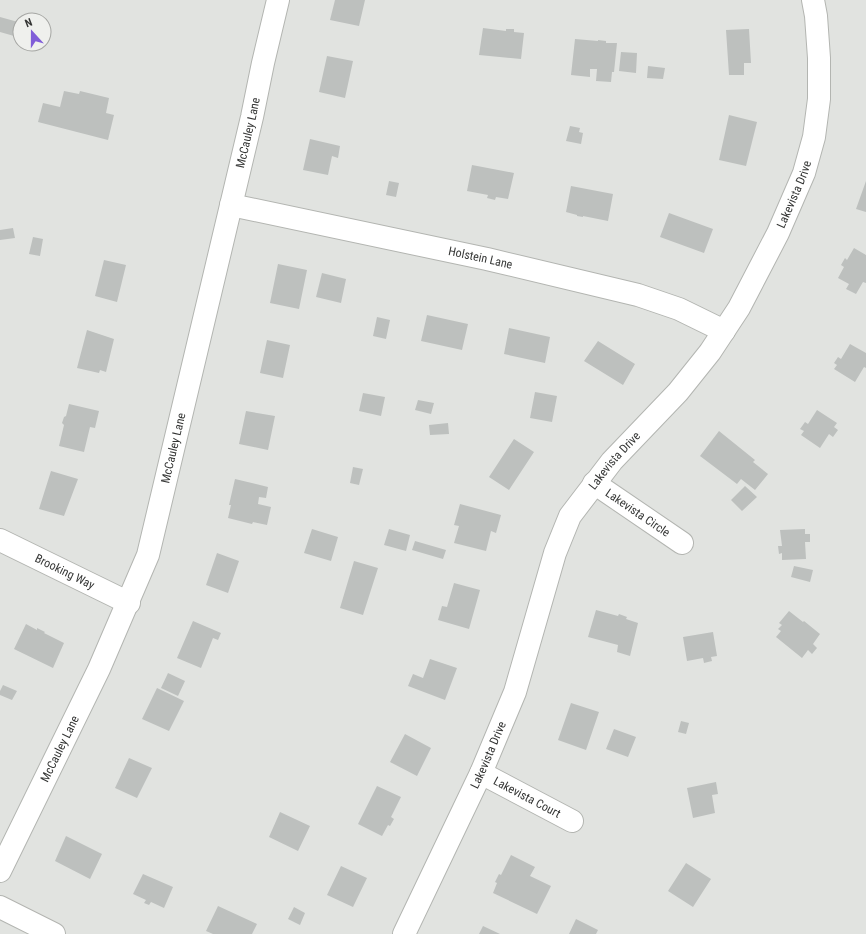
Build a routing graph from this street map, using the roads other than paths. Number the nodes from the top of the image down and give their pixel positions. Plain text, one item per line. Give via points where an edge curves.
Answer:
1 (278, 0) edge
2 (813, 0) edge
3 (231, 205) junction
4 (724, 331) junction
5 (594, 483) junction
6 (0, 540) edge
7 (682, 543) dead end
8 (129, 603) junction
9 (481, 773) junction
10 (572, 821) dead end
11 (0, 871) edge
12 (0, 907) edge
13 (54, 934) edge
14 (404, 934) edge

1 - 3 street, McCauley Lane
2 - 4 street, Lakevista Drive via 819,64 819,99 814,137 804,173 778,233 739,308
3 - 4 street, Holstein Lane via 638,295 679,309
3 - 8 street, McCauley Lane via 148,555
4 - 5 street, Lakevista Drive via 678,392
5 - 7 street, Lakevista Circle
5 - 9 street, Lakevista Drive via 570,516 556,553 515,692
6 - 8 street, Brooking Way
8 - 11 street, McCauley Lane via 100,669
9 - 10 street, Lakevista Court
9 - 14 street, Lakevista Drive
12 - 13 street

